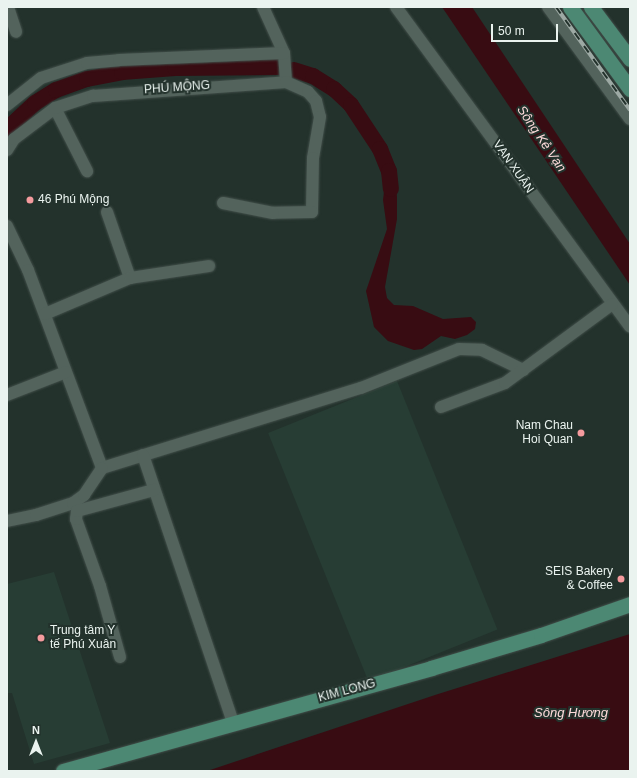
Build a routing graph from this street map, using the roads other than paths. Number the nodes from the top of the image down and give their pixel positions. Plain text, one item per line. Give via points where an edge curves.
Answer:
1 (8, 7) edge
2 (263, 7) edge
3 (396, 7) edge
4 (548, 7) edge
5 (570, 7) edge
6 (591, 7) edge
7 (16, 32) dead end
8 (284, 53) junction
9 (630, 59) edge
10 (286, 82) junction
11 (630, 89) edge
12 (7, 105) edge
13 (55, 108) junction
14 (630, 119) edge
15 (7, 150) edge
16 (87, 171) dead end
17 (223, 203) dead end
18 (107, 212) dead end
19 (7, 226) edge
20 (209, 266) dead end
21 (130, 278) junction
22 (612, 304) junction
23 (45, 314) junction
24 (630, 327) edge
25 (523, 370) junction
26 (66, 372) junction
27 (7, 395) edge
28 (441, 407) dead end
29 (143, 455) junction
30 (102, 468) junction
31 (154, 490) junction
32 (7, 521) edge
33 (630, 604) edge
34 (120, 657) dead end
35 (233, 722) junction
36 (63, 771) edge

1 - 7 street
2 - 8 street
3 - 22 street, VẠN XUÂN
4 - 14 street
5 - 11 main road
6 - 9 main road
8 - 10 street
8 - 12 street via 87,63 40,78
10 - 13 street, PHÚ MỘNG via 108,94 74,100
10 - 17 street via 308,92 316,101 320,117 313,158 312,212 273,212
13 - 15 street, PHÚ MỘNG via 14,139
13 - 16 street
18 - 21 street
19 - 23 street
20 - 21 street
21 - 23 street
22 - 24 street, VẠN XUÂN
22 - 25 street
23 - 26 street
25 - 28 street via 505,382
25 - 29 street via 482,350 459,350 361,388
26 - 27 street
26 - 30 street
29 - 30 street
29 - 31 street
30 - 32 street via 84,495 73,503
31 - 34 street via 77,511 76,519 100,586
31 - 35 street
33 - 35 main road, KIM LONG via 452,662
35 - 36 main road, KIM LONG

